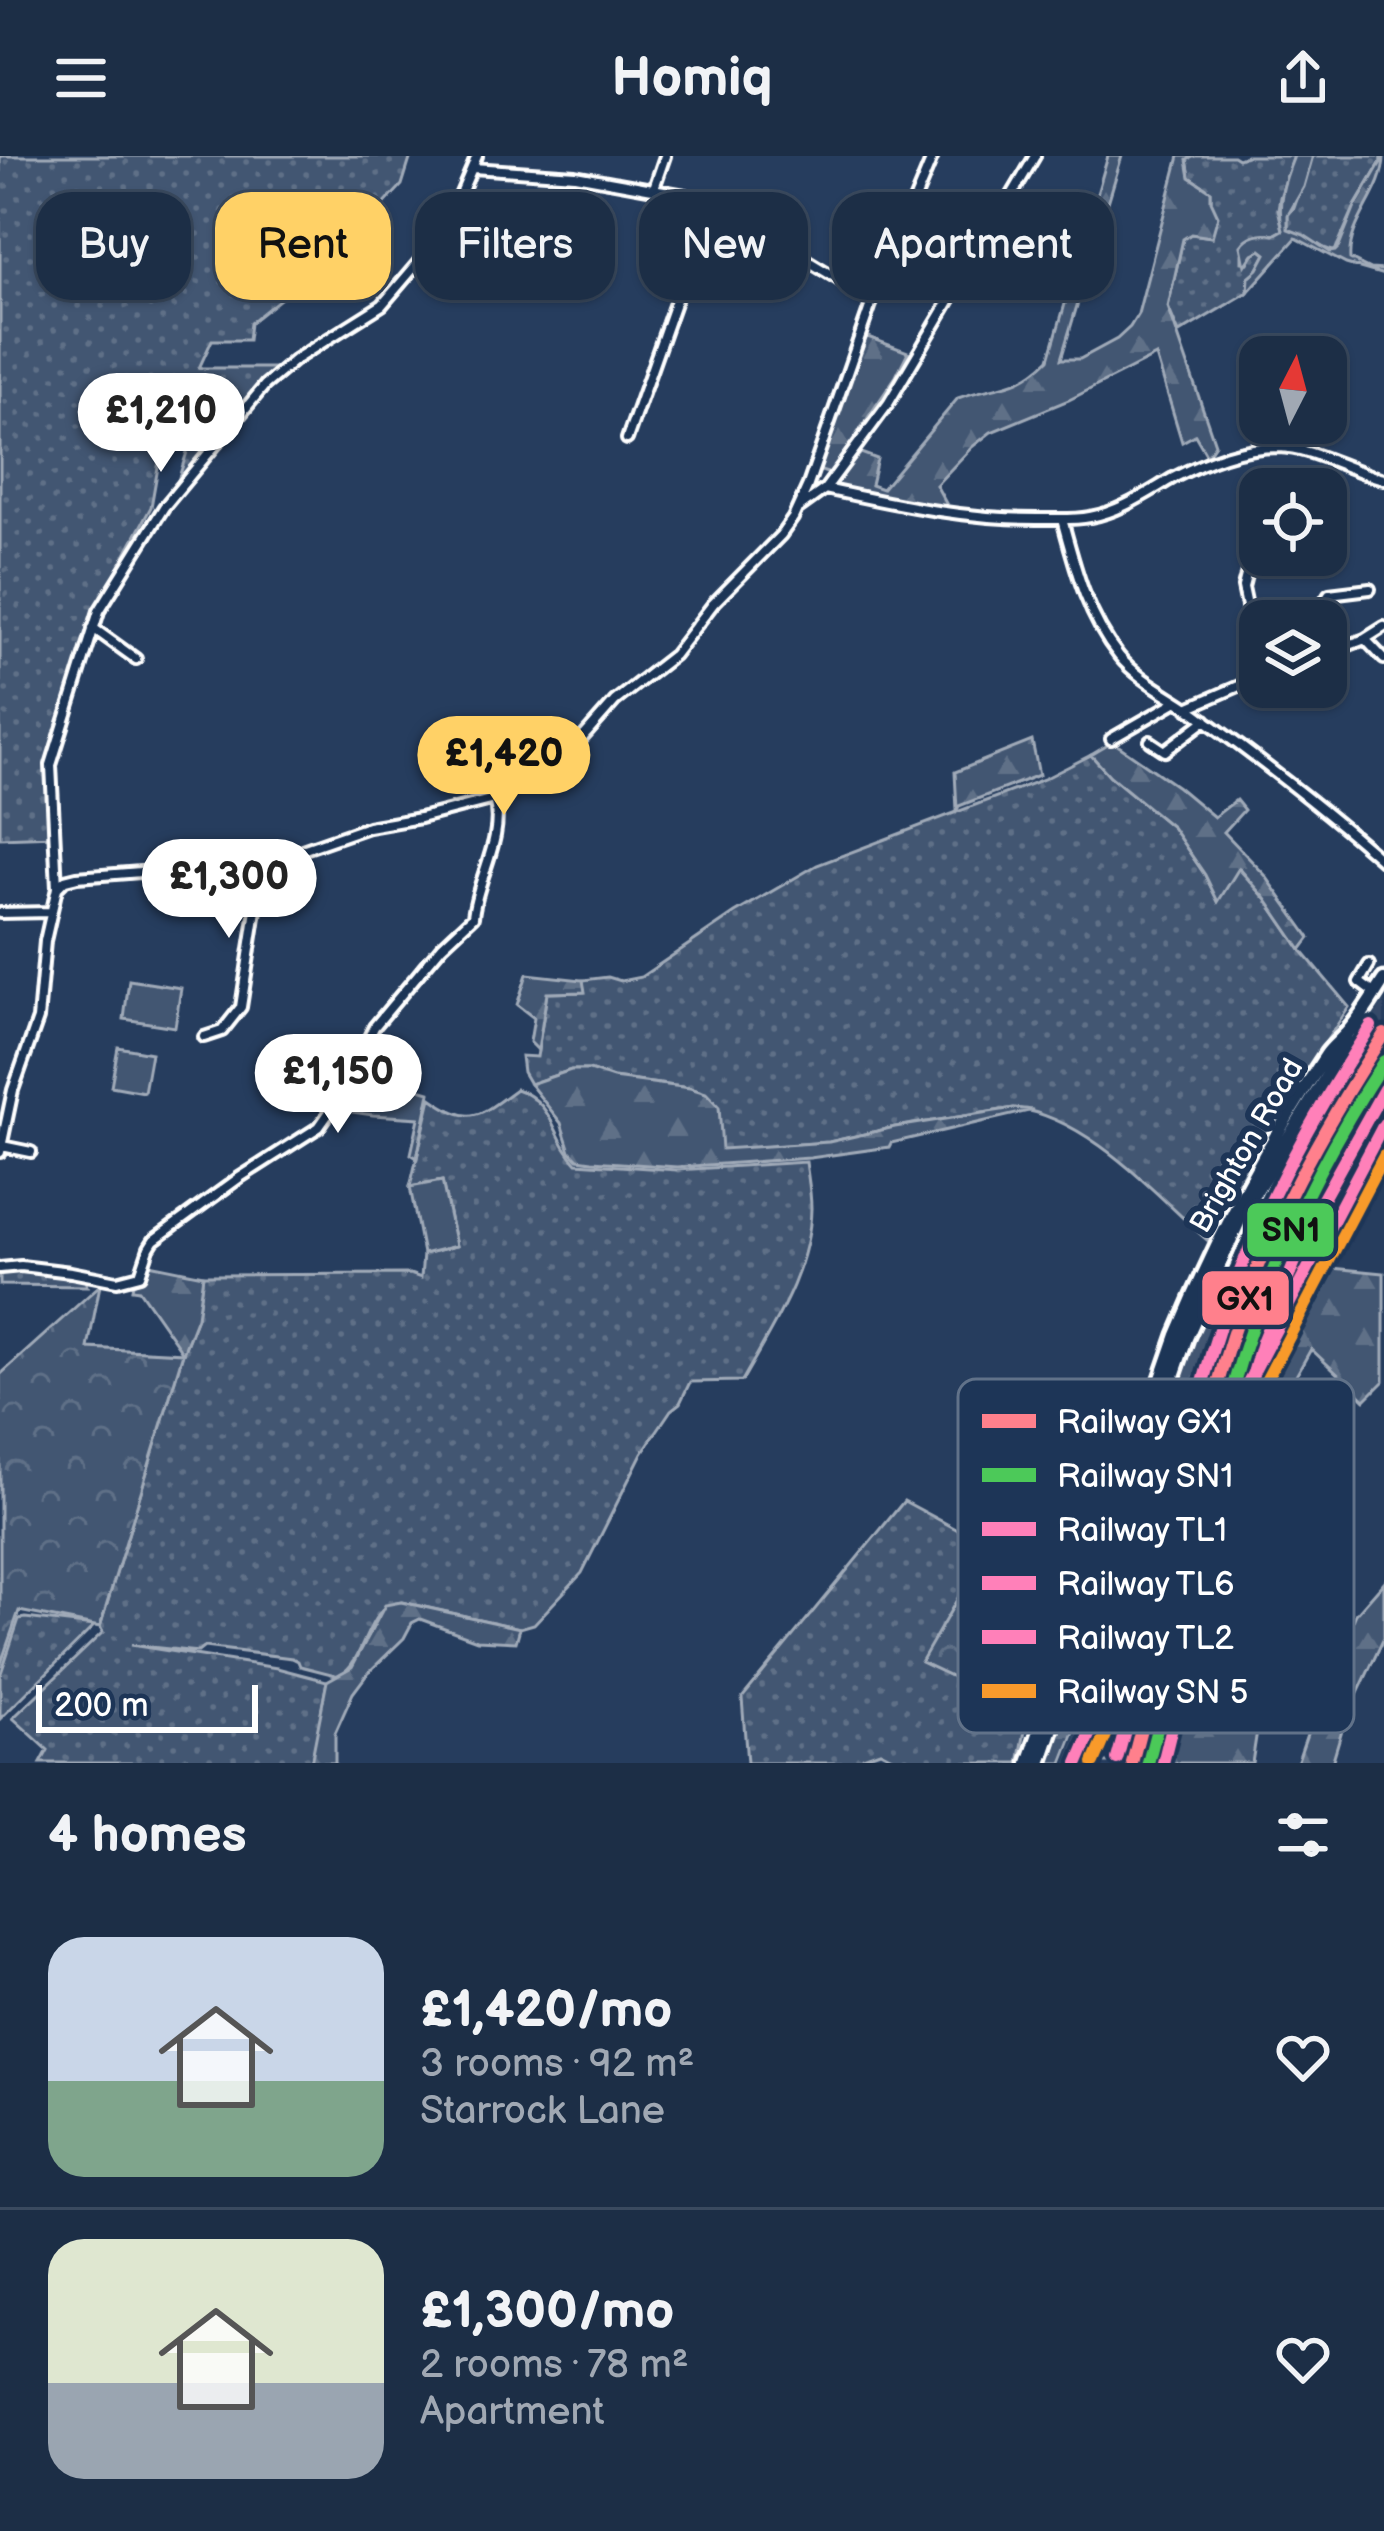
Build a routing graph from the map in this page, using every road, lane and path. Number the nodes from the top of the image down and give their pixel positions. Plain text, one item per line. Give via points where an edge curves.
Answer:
1 (477, 156) edge
2 (664, 156) edge
3 (933, 156) edge
4 (1035, 156) edge
5 (473, 168) junction
6 (654, 188) junction
7 (672, 192) edge
8 (918, 192) edge
9 (676, 300) edge
10 (873, 300) edge
11 (627, 440) dead end
12 (1384, 479) edge
13 (825, 489) junction
14 (799, 508) junction
15 (1062, 519) junction
16 (1370, 589) dead end
17 (1325, 600) edge
18 (1384, 627) edge
19 (93, 628) junction
20 (1365, 639) junction
21 (1347, 646) edge
22 (136, 659) dead end
23 (1384, 659) edge
24 (1239, 683) edge
25 (1177, 701) junction
26 (1189, 707) junction
27 (1206, 720) junction
28 (1111, 739) dead end
29 (1150, 741) dead end
30 (494, 799) junction
31 (264, 857) junction
32 (1384, 862) edge
33 (57, 889) junction
34 (51, 912) junction
35 (0, 913) edge
36 (1369, 965) dead end
37 (1384, 980) edge
38 (1375, 994) junction
39 (1347, 1034) junction
40 (204, 1037) dead end
41 (1, 1149) edge
42 (31, 1152) dead end
43 (0, 1268) edge
44 (1162, 1379) edge
45 (1172, 1379) edge
46 (1040, 1733) edge
47 (1050, 1733) edge
48 (1030, 1763) edge
49 (1040, 1763) edge

1 - 5 street
2 - 6 street
3 - 8 street
4 - 13 street via 888,404
5 - 6 street
5 - 19 street via 448,224 382,305 265,385 197,465
6 - 7 street
9 - 11 street
10 - 14 street
12 - 15 street via 1298,449 1248,449 1130,503
13 - 14 street
13 - 15 street via 984,518
14 - 30 street via 674,655 615,701 562,758
15 - 25 street via 1097,622 1120,658
16 - 17 street via 1328,590
18 - 20 street
19 - 22 street
19 - 33 street via 51,765
20 - 21 street
20 - 23 street
24 - 26 street
25 - 26 street
25 - 28 street
26 - 27 street
27 - 29 street via 1165,751
27 - 32 street
30 - 31 street
30 - 43 street via 495,831 473,917 374,1027 319,1127 154,1240 136,1277
31 - 33 street via 76,877
31 - 40 street via 241,1007 222,1031
33 - 34 street
34 - 35 street
34 - 41 street via 38,1019
36 - 38 street via 1359,982
37 - 38 highway, Brighton Road
38 - 39 highway, Brighton Road
39 - 44 highway, Brighton Road via 1237,1206
39 - 45 highway, Brighton Road via 1244,1210
41 - 42 street
46 - 48 highway, Brighton Road
47 - 49 highway, Brighton Road

